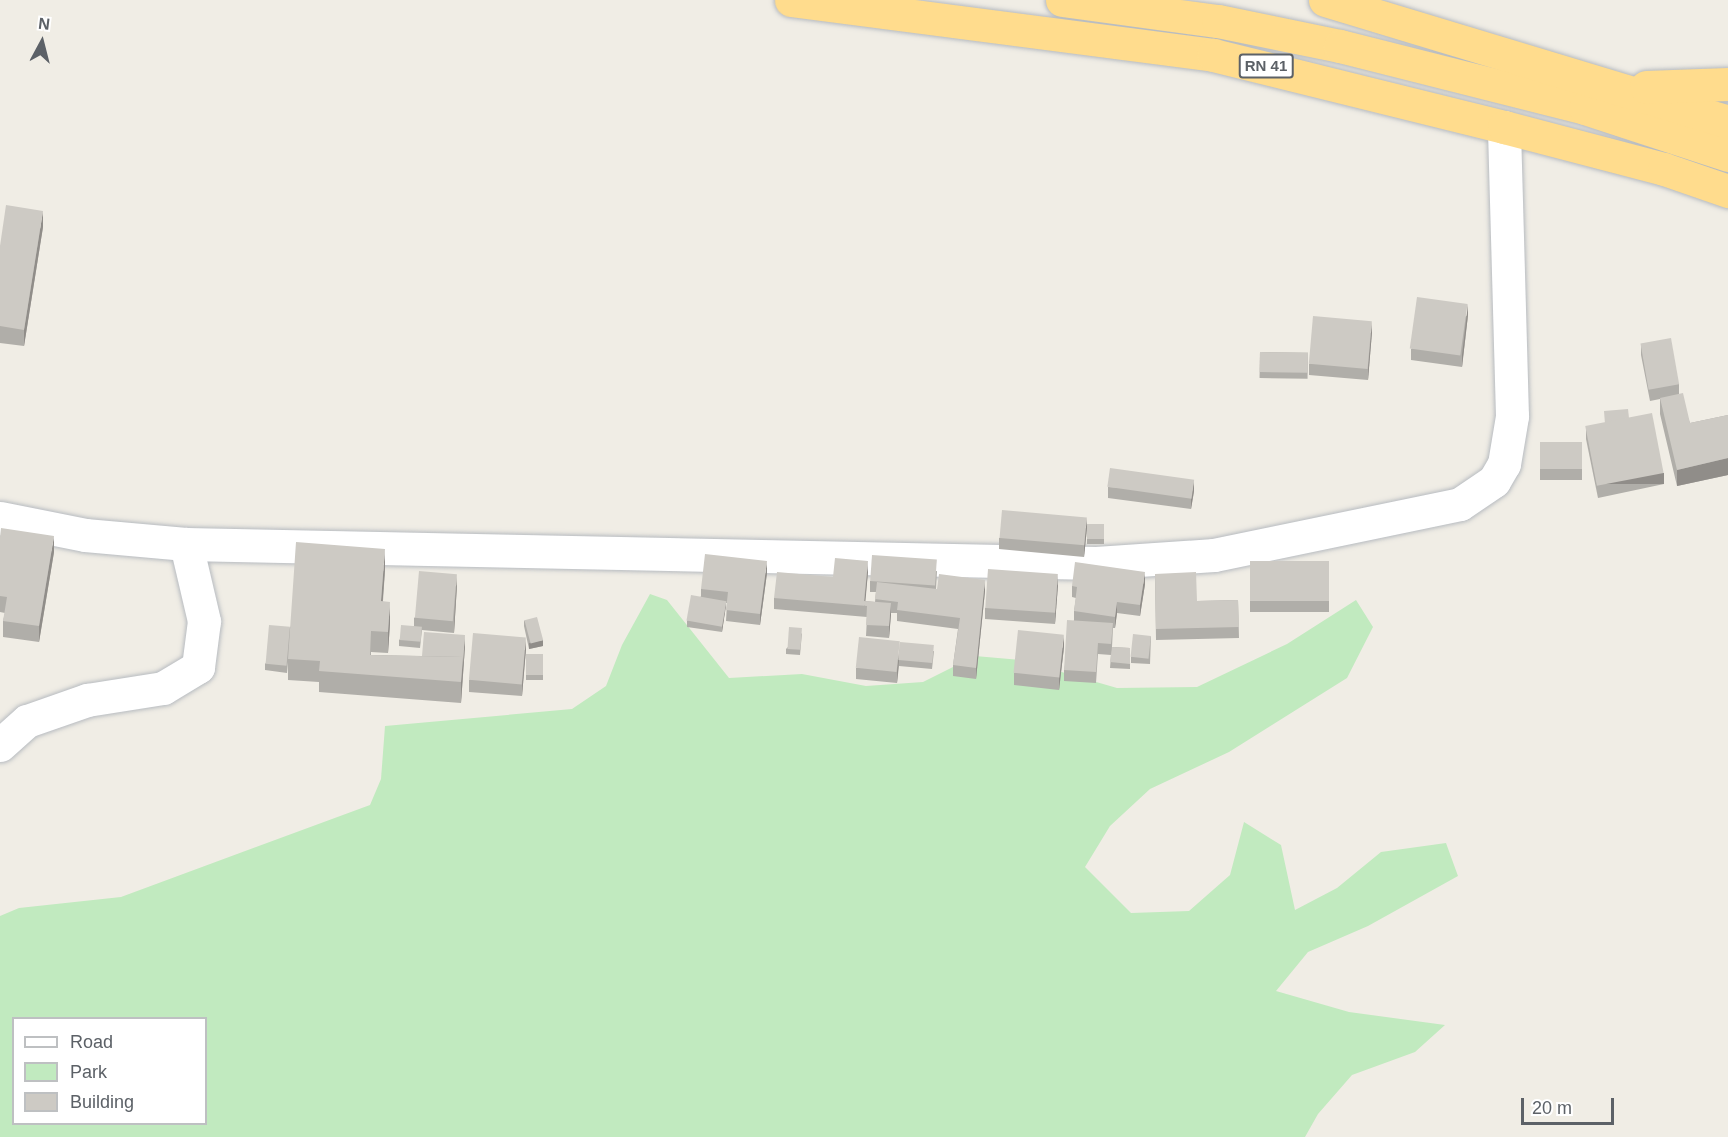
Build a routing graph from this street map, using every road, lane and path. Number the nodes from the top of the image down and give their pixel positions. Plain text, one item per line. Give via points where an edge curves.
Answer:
1 (791, 0) edge
2 (1062, 0) edge
3 (1325, 0) edge
4 (1728, 84) edge
5 (1622, 88) junction
6 (1728, 122) edge
7 (1504, 127) junction
8 (1728, 155) edge
9 (1728, 191) edge
10 (0, 518) edge
11 (186, 544) junction
12 (0, 745) edge

1 - 7 highway, RN 41 via 1213,55
2 - 8 highway via 1318,40 1585,108
3 - 5 highway
4 - 5 highway
5 - 6 highway
7 - 9 highway, RN 41 via 1664,169
7 - 11 street via 1512,416 1499,473 1494,481 1460,504 1214,555 1096,563
10 - 11 street via 85,536
11 - 12 street via 204,621 198,667 163,688 87,700 27,721

